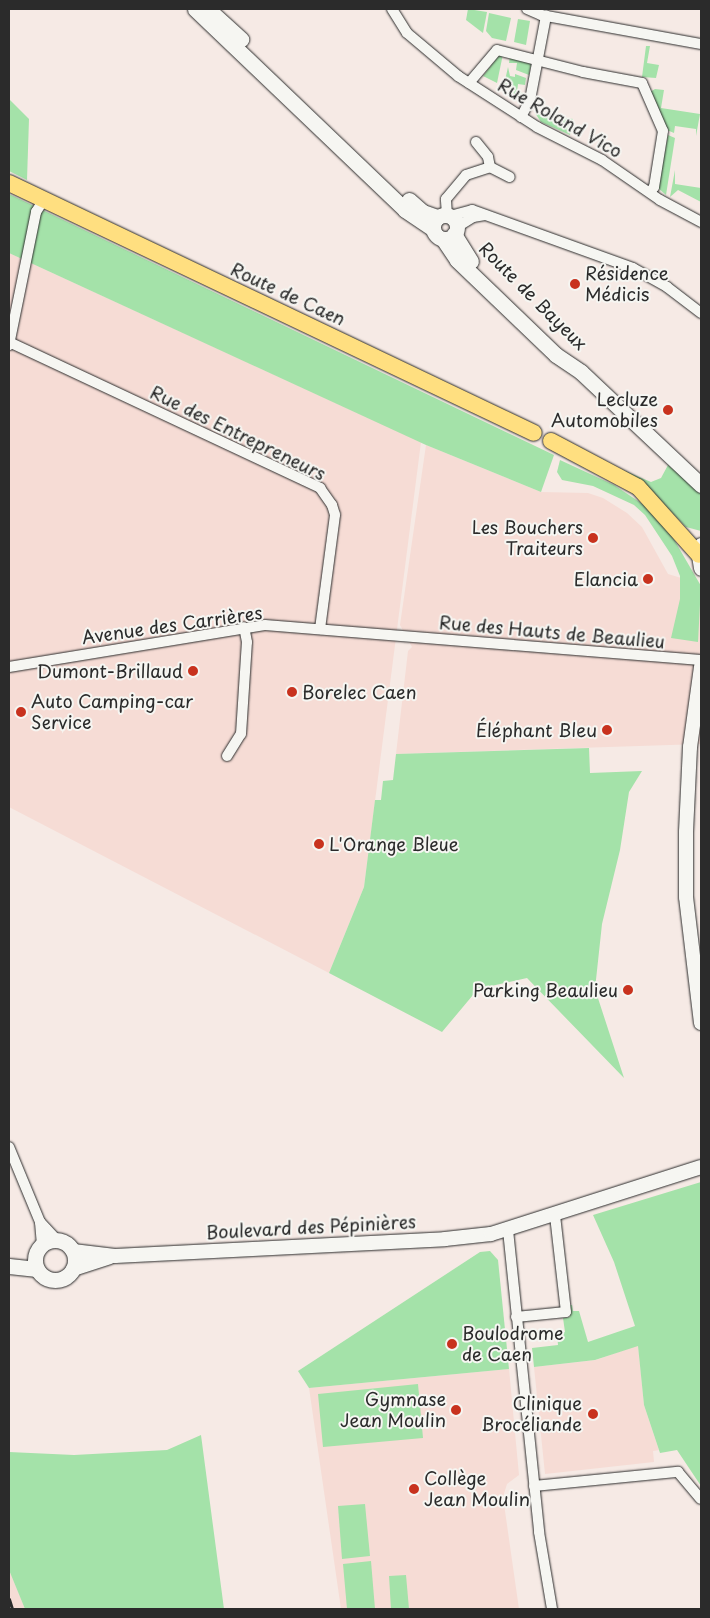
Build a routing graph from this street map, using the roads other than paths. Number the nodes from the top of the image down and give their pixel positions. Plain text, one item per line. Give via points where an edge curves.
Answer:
1 (196, 9) edge
2 (208, 9) edge
3 (392, 9) edge
4 (527, 9) edge
5 (546, 16) junction
6 (701, 44) edge
7 (537, 61) junction
8 (470, 83) junction
9 (521, 118) junction
10 (476, 142) dead end
11 (490, 166) junction
12 (510, 177) dead end
13 (9, 182) edge
14 (650, 192) junction
15 (44, 199) junction
16 (701, 222) edge
17 (446, 225) junction
18 (701, 313) edge
19 (9, 344) edge
20 (534, 433) joint
21 (551, 441) joint
22 (701, 485) edge
23 (677, 529) junction
24 (701, 536) edge
25 (700, 556) edge
26 (244, 627) junction
27 (320, 630) junction
28 (401, 636) joint
29 (701, 660) edge
30 (9, 667) edge
31 (701, 667) edge
32 (227, 756) dead end
33 (701, 1023) edge
34 (9, 1147) edge
35 (701, 1167) edge
36 (555, 1215) junction
37 (40, 1222) junction
38 (508, 1230) junction
39 (57, 1240) junction
40 (42, 1244) junction
41 (73, 1251) junction
42 (115, 1256) junction
43 (12, 1266) edge
44 (36, 1266) junction
45 (73, 1269) junction
46 (516, 1317) junction
47 (534, 1486) junction
48 (701, 1499) edge
49 (552, 1609) edge

1 - 17 main road, Route de Bayeux via 405,210
2 - 17 main road, Route de Bayeux via 415,206
3 - 8 street, Rue Roland Vico via 407,33
4 - 5 street via 530,13
5 - 6 street
5 - 7 street
7 - 8 street via 497,50
7 - 9 street via 530,100
7 - 14 street via 642,83 663,131
8 - 9 street, Rue Roland Vico
9 - 14 street, Rue Roland Vico via 602,160
10 - 11 street via 488,157
11 - 12 street
11 - 17 street via 466,175 457,183 446,199
13 - 15 main road, Route de Caen
14 - 16 street, Rue Roland Vico
15 - 19 street via 36,212
15 - 20 main road, Route de Caen
17 - 18 street via 486,215 633,268 667,287
17 - 22 main road, Route de Bayeux via 457,260 556,355 581,372
19 - 27 street, Rue des Entrepreneurs via 320,488 335,515
20 - 21 main road, Route de Caen
21 - 23 main road via 638,487
23 - 24 main road
23 - 25 main road
26 - 27 street, Avenue des Carrières via 265,625
26 - 30 street, Avenue des Carrières
26 - 32 street via 247,642 241,734
27 - 28 street, Avenue des Carrières
28 - 29 street, Rue des Hauts de Beaulieu
31 - 33 street via 690,747 686,832 686,897
34 - 37 street
35 - 36 street, Boulevard des Pépinières
36 - 38 street, Boulevard des Pépinières
36 - 46 street via 566,1312
37 - 39 street
37 - 40 street
38 - 42 street, Boulevard des Pépinières via 445,1239
38 - 46 street
39 - 40 main road
39 - 41 main road, Boulevard des Pépinières
40 - 44 main road
41 - 42 street, Boulevard des Pépinières
41 - 45 main road
42 - 45 street, Boulevard des Pépinières
43 - 44 main road
44 - 45 main road, Boulevard des Pépinières via 45,1278 56,1280 68,1276
46 - 47 street
47 - 48 street via 678,1472
47 - 49 street

